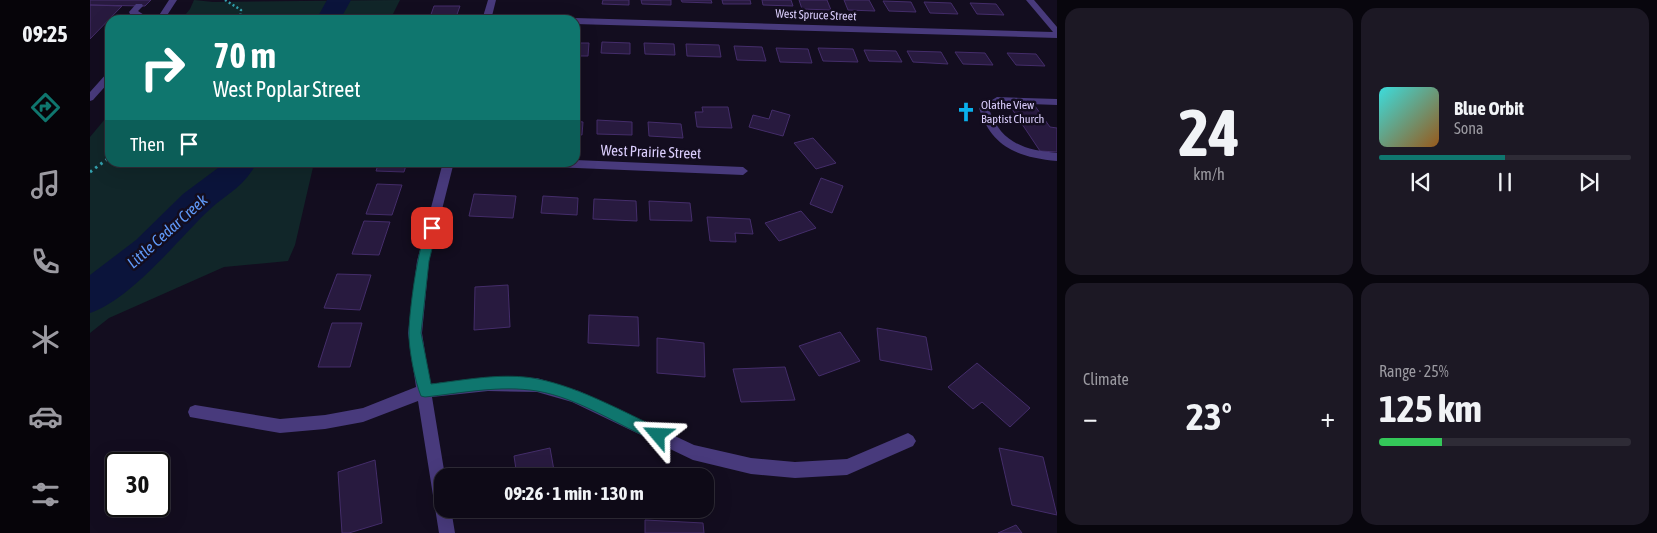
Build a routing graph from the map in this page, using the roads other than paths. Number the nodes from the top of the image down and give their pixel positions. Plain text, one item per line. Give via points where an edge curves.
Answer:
1 (173, 0) edge
2 (492, 0) edge
3 (1030, 0) edge
4 (128, 6) dead end
5 (143, 15) edge
6 (163, 15) edge
7 (487, 15) edge
8 (580, 21) edge
9 (1057, 34) edge
10 (105, 81) edge
11 (90, 98) edge
12 (1057, 102) edge
13 (1057, 157) edge
14 (580, 164) edge
15 (448, 167) edge
16 (742, 171) dead end
17 (425, 391) junction
18 (195, 412) dead end
19 (908, 441) dead end
20 (437, 468) edge
21 (445, 518) edge
22 (447, 533) edge

1 - 6 street
2 - 7 street
3 - 9 street
4 - 5 street via 125,13 138,10
8 - 9 street, West Spruce Street
10 - 11 street
12 - 13 street via 997,100 984,108 993,129 1006,143 1018,151
14 - 16 street, West Prairie Street
15 - 17 street via 423,261 415,333
17 - 18 street via 363,415 325,422 280,426
17 - 19 street via 488,384 537,385 574,396 693,452 751,466 794,470 847,467
17 - 20 street
21 - 22 street

